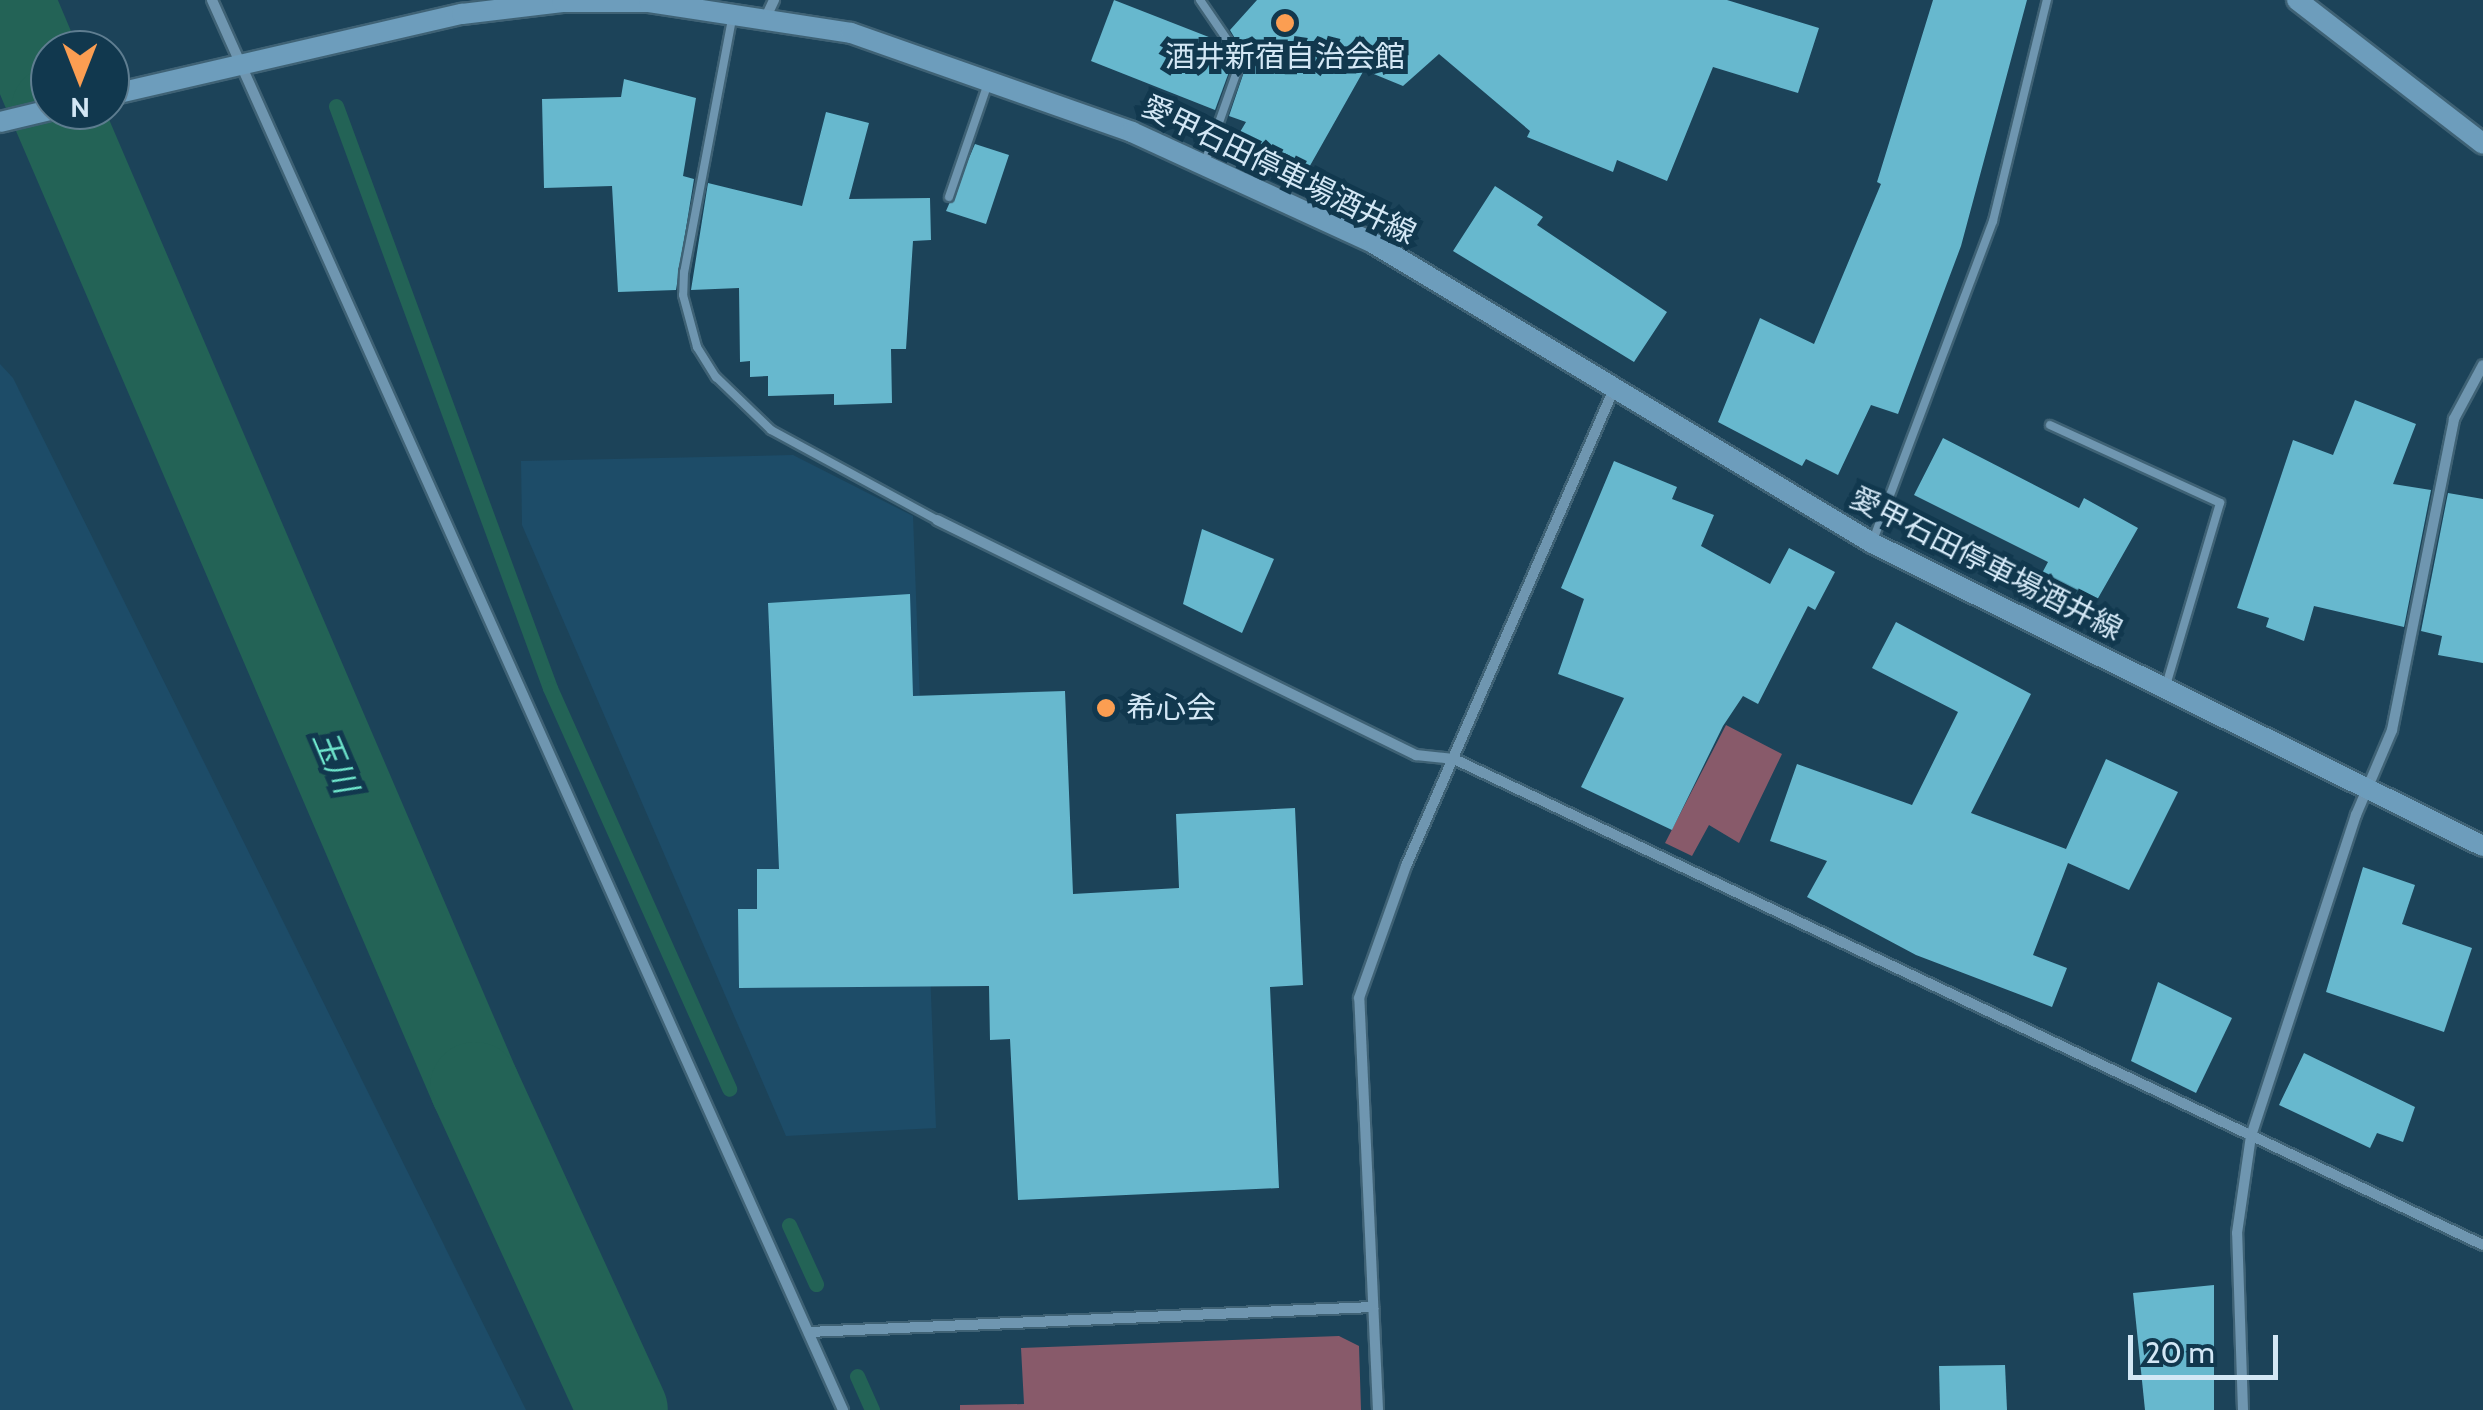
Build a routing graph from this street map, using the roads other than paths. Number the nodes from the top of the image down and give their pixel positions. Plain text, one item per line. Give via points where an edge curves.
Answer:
1 (212, 0) edge
2 (1200, 0) edge
3 (2047, 0) edge
4 (2297, 0) edge
5 (462, 7) edge
6 (771, 8) edge
7 (733, 11) junction
8 (241, 64) junction
9 (988, 81) junction
10 (130, 90) edge
11 (30, 115) edge
12 (0, 122) edge
13 (2483, 144) edge
14 (1205, 162) junction
15 (949, 196) dead end
16 (2483, 365) edge
17 (1613, 390) junction
18 (2050, 425) dead end
19 (937, 520) joint
20 (1872, 543) junction
21 (2165, 690) junction
22 (1454, 758) junction
23 (2366, 790) junction
24 (2483, 846) edge
25 (2252, 1136) junction
26 (2483, 1246) edge
27 (1373, 1307) junction
28 (808, 1332) junction
29 (843, 1410) edge
30 (1378, 1410) edge
31 (2244, 1410) edge

1 - 8 street
2 - 14 lane via 1241,60
3 - 20 lane via 1993,221
4 - 13 main road
5 - 7 main road, 愛甲石田停車場酒井線 via 562,2
5 - 8 main road, 愛甲石田停車場酒井線
6 - 7 main road, 愛甲石田停車場酒井線
6 - 9 main road, 愛甲石田停車場酒井線
7 - 19 lane via 684,272 683,295 698,347 716,377 771,430
8 - 10 main road, 愛甲石田停車場酒井線
8 - 28 street
9 - 14 main road, 愛甲石田停車場酒井線
9 - 15 lane
11 - 12 main road
14 - 17 main road, 愛甲石田停車場酒井線 via 1373,243
16 - 23 street via 2454,419 2392,730
17 - 20 main road, 愛甲石田停車場酒井線
17 - 22 street
18 - 21 lane via 2220,503
19 - 22 street via 1416,755
20 - 21 main road, 愛甲石田停車場酒井線
21 - 23 main road, 愛甲石田停車場酒井線
22 - 25 street
22 - 27 street via 1358,998
23 - 24 main road, 愛甲石田停車場酒井線
23 - 25 street
25 - 26 street
25 - 31 street via 2237,1233
27 - 28 street
27 - 30 street
28 - 29 street

